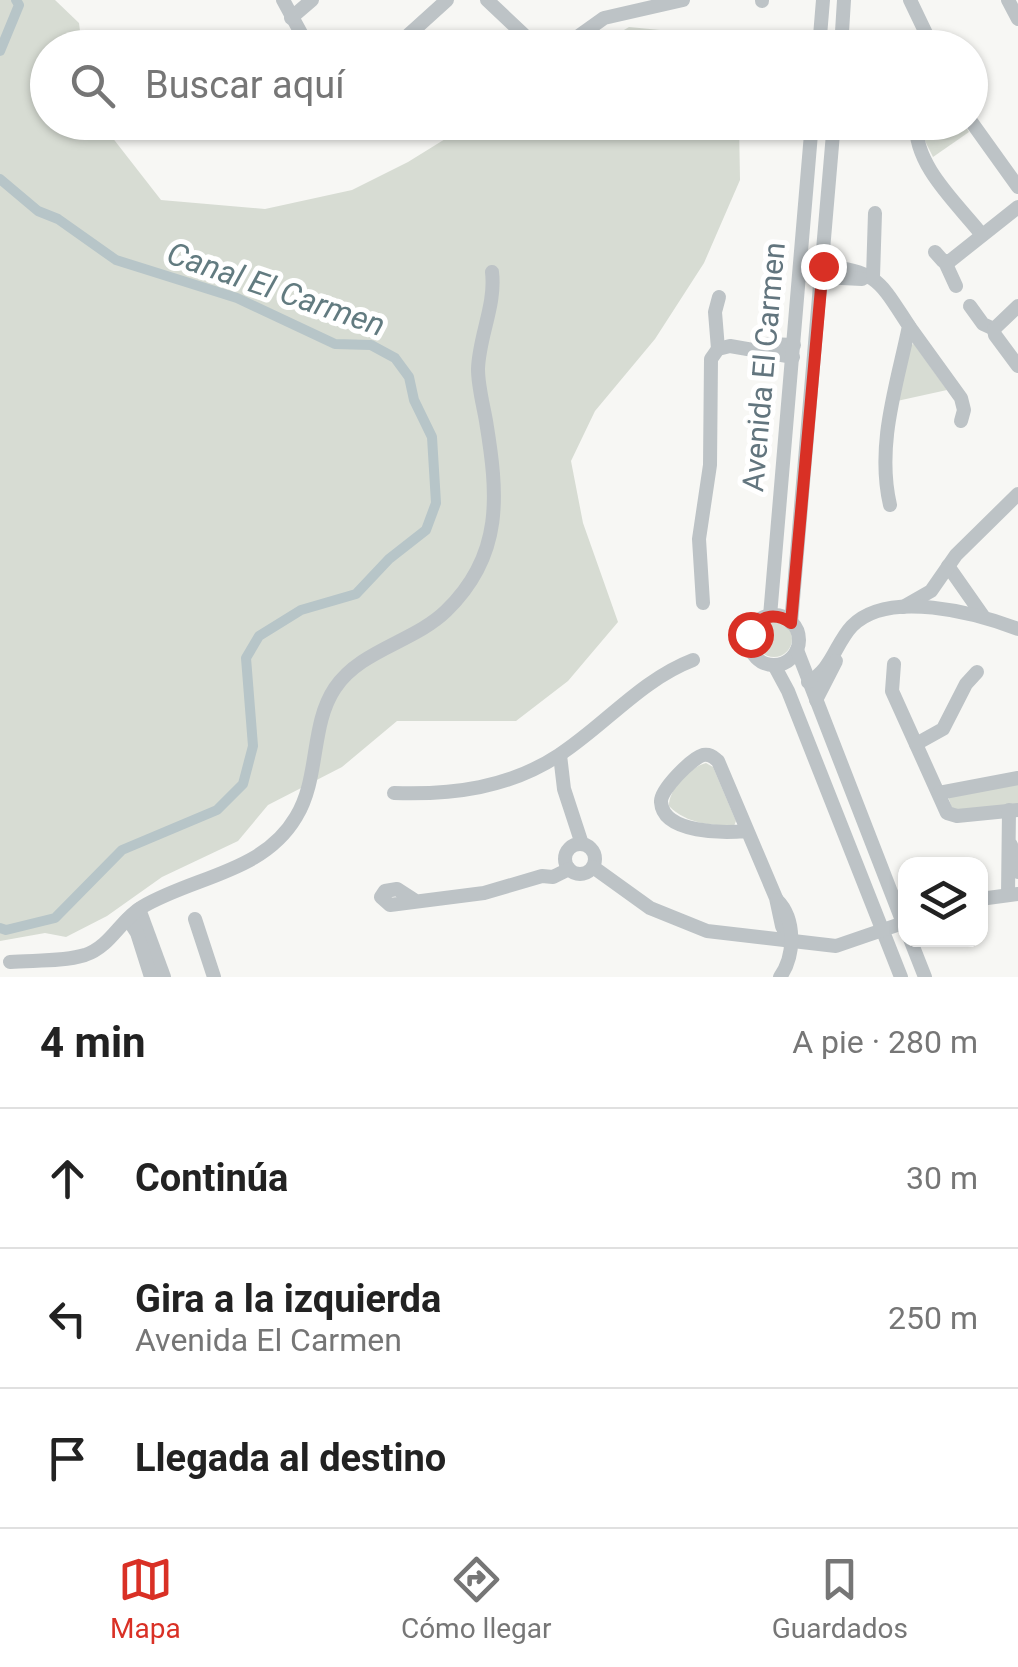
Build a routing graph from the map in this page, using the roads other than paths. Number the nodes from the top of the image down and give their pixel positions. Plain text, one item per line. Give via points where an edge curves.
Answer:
1 (284, 0) edge
2 (312, 0) edge
3 (447, 0) edge
4 (487, 0) edge
5 (605, 0) edge
6 (684, 0) edge
7 (822, 0) edge
8 (844, 0) edge
9 (910, 0) edge
10 (1008, 0) edge
11 (619, 14) junction
12 (291, 18) junction
13 (1018, 18) edge
14 (924, 28) edge
15 (298, 30) edge
16 (414, 30) edge
17 (519, 30) edge
18 (587, 30) edge
19 (820, 30) edge
20 (842, 30) edge
21 (811, 140) edge
22 (833, 140) edge
23 (916, 140) edge
24 (984, 140) edge
25 (1018, 187) edge
26 (1018, 207) edge
27 (876, 213) dead end
28 (982, 235) junction
29 (492, 272) dead end
30 (823, 272) junction
31 (873, 277) junction
32 (956, 286) dead end
33 (719, 297) dead end
34 (970, 306) dead end
35 (1018, 306) edge
36 (909, 326) junction
37 (994, 329) junction
38 (718, 349) junction
39 (793, 351) junction
40 (1018, 366) edge
41 (961, 421) dead end
42 (1018, 494) edge
43 (890, 505) dead end
44 (948, 566) junction
45 (703, 603) dead end
46 (903, 608) junction
47 (1018, 612) edge
48 (770, 616) junction
49 (983, 616) junction
50 (791, 623) junction
51 (1002, 624) junction
52 (1018, 629) edge
53 (797, 650) junction
54 (836, 650) junction
55 (693, 660) dead end
56 (894, 664) dead end
57 (774, 665) junction
58 (978, 672) dead end
59 (808, 682) junction
60 (816, 700) junction
61 (916, 744) junction
62 (560, 755) junction
63 (1018, 778) edge
64 (394, 793) dead end
65 (939, 793) junction
66 (1014, 810) edge
67 (746, 830) junction
68 (582, 844) junction
69 (1010, 844) junction
70 (567, 865) junction
71 (593, 868) junction
72 (1018, 872) edge
73 (1013, 895) edge
74 (988, 897) edge
75 (414, 900) dead end
76 (898, 906) edge
77 (134, 914) junction
78 (195, 919) dead end
79 (898, 926) edge
80 (883, 931) junction
81 (789, 946) junction
82 (913, 947) edge
83 (10, 962) dead end
84 (155, 975) edge
85 (214, 977) edge
86 (777, 977) edge
87 (901, 977) edge
88 (924, 977) edge

1 - 12 street
2 - 12 street
3 - 16 street
4 - 17 street
5 - 11 street
6 - 11 street
7 - 19 street
8 - 20 street
9 - 14 street
10 - 13 street
11 - 18 street
12 - 15 street
21 - 39 street, Avenida El Carmen
22 - 30 street, Avenida El Carmen
23 - 28 street
24 - 25 street
26 - 28 street
27 - 31 street
28 - 32 street via 940,257
29 - 77 street via 478,373 496,504 476,572 436,620 357,666 334,688 306,796 275,844
30 - 31 street
30 - 50 street, Avenida El Carmen
31 - 36 street
33 - 38 street
34 - 37 street
35 - 37 street
36 - 41 street via 960,398
36 - 43 street via 889,410
37 - 40 street
38 - 39 street via 768,344
38 - 45 street via 709,369 711,449 699,539
39 - 48 street, Avenida El Carmen
42 - 44 street
44 - 46 street via 932,590
44 - 49 street
46 - 49 street
46 - 54 street via 862,618
47 - 51 street
48 - 50 street
48 - 57 street via 754,626 750,643 758,659
49 - 51 street
50 - 53 street
51 - 52 street
53 - 57 street
53 - 59 street
54 - 59 street
54 - 60 street via 834,670
55 - 62 street via 630,698
56 - 61 street via 892,691
57 - 80 street
58 - 61 street via 943,729
59 - 60 street
60 - 76 street
61 - 65 street
62 - 64 street via 486,788
62 - 68 street
63 - 65 street
65 - 66 street via 953,816
66 - 69 street
67 - 67 street via 712,757 698,758 662,795 666,812 696,830
67 - 81 street via 789,917
68 - 70 street via 569,848
68 - 71 street via 595,854
69 - 72 street
69 - 73 street
70 - 71 street via 581,874
70 - 75 street via 484,893
71 - 81 street via 687,925
73 - 74 street
77 - 83 street via 85,954
77 - 84 street
78 - 85 street
79 - 80 street
80 - 81 street via 836,946
80 - 87 street
81 - 86 street
82 - 88 street

